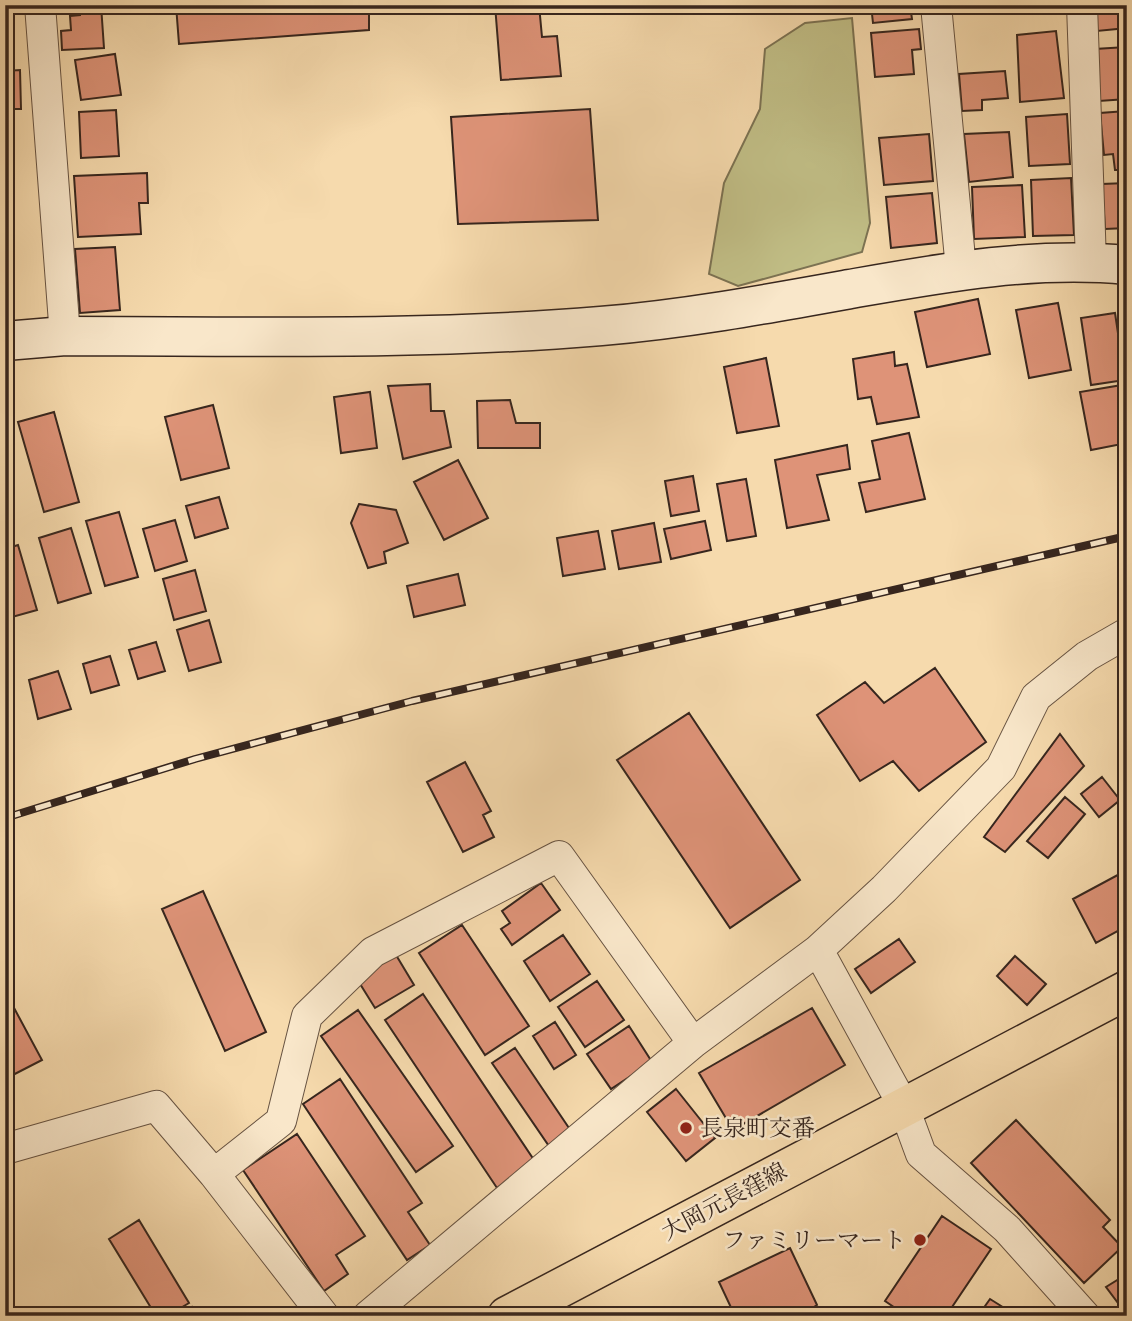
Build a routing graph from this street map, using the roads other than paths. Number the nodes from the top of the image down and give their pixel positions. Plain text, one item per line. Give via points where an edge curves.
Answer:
1 (40, 5) edge
2 (936, 5) edge
3 (1082, 5) edge
4 (1109, 263) edge
5 (961, 269) junction
6 (65, 336) junction
7 (5, 341) edge
8 (1127, 633) edge
9 (818, 950) junction
10 (1127, 990) edge
11 (693, 1043) junction
12 (903, 1105) junction
13 (5, 1149) edge
14 (214, 1174) junction
15 (324, 1316) edge
16 (368, 1316) edge
17 (507, 1316) edge
18 (1085, 1316) edge

1 - 6 street
2 - 5 street
3 - 4 street
4 - 5 street
5 - 6 street via 718,312 601,326 434,335
6 - 7 street
8 - 9 street via 1087,656 1036,697 1001,768
9 - 11 street
9 - 12 street
10 - 12 main road, 大岡元長窪線
11 - 14 street via 559,856 373,952 307,1016 281,1121
11 - 16 street
12 - 17 main road, 大岡元長窪線
12 - 18 street via 921,1154 1007,1228
13 - 14 street via 156,1106
14 - 15 street

